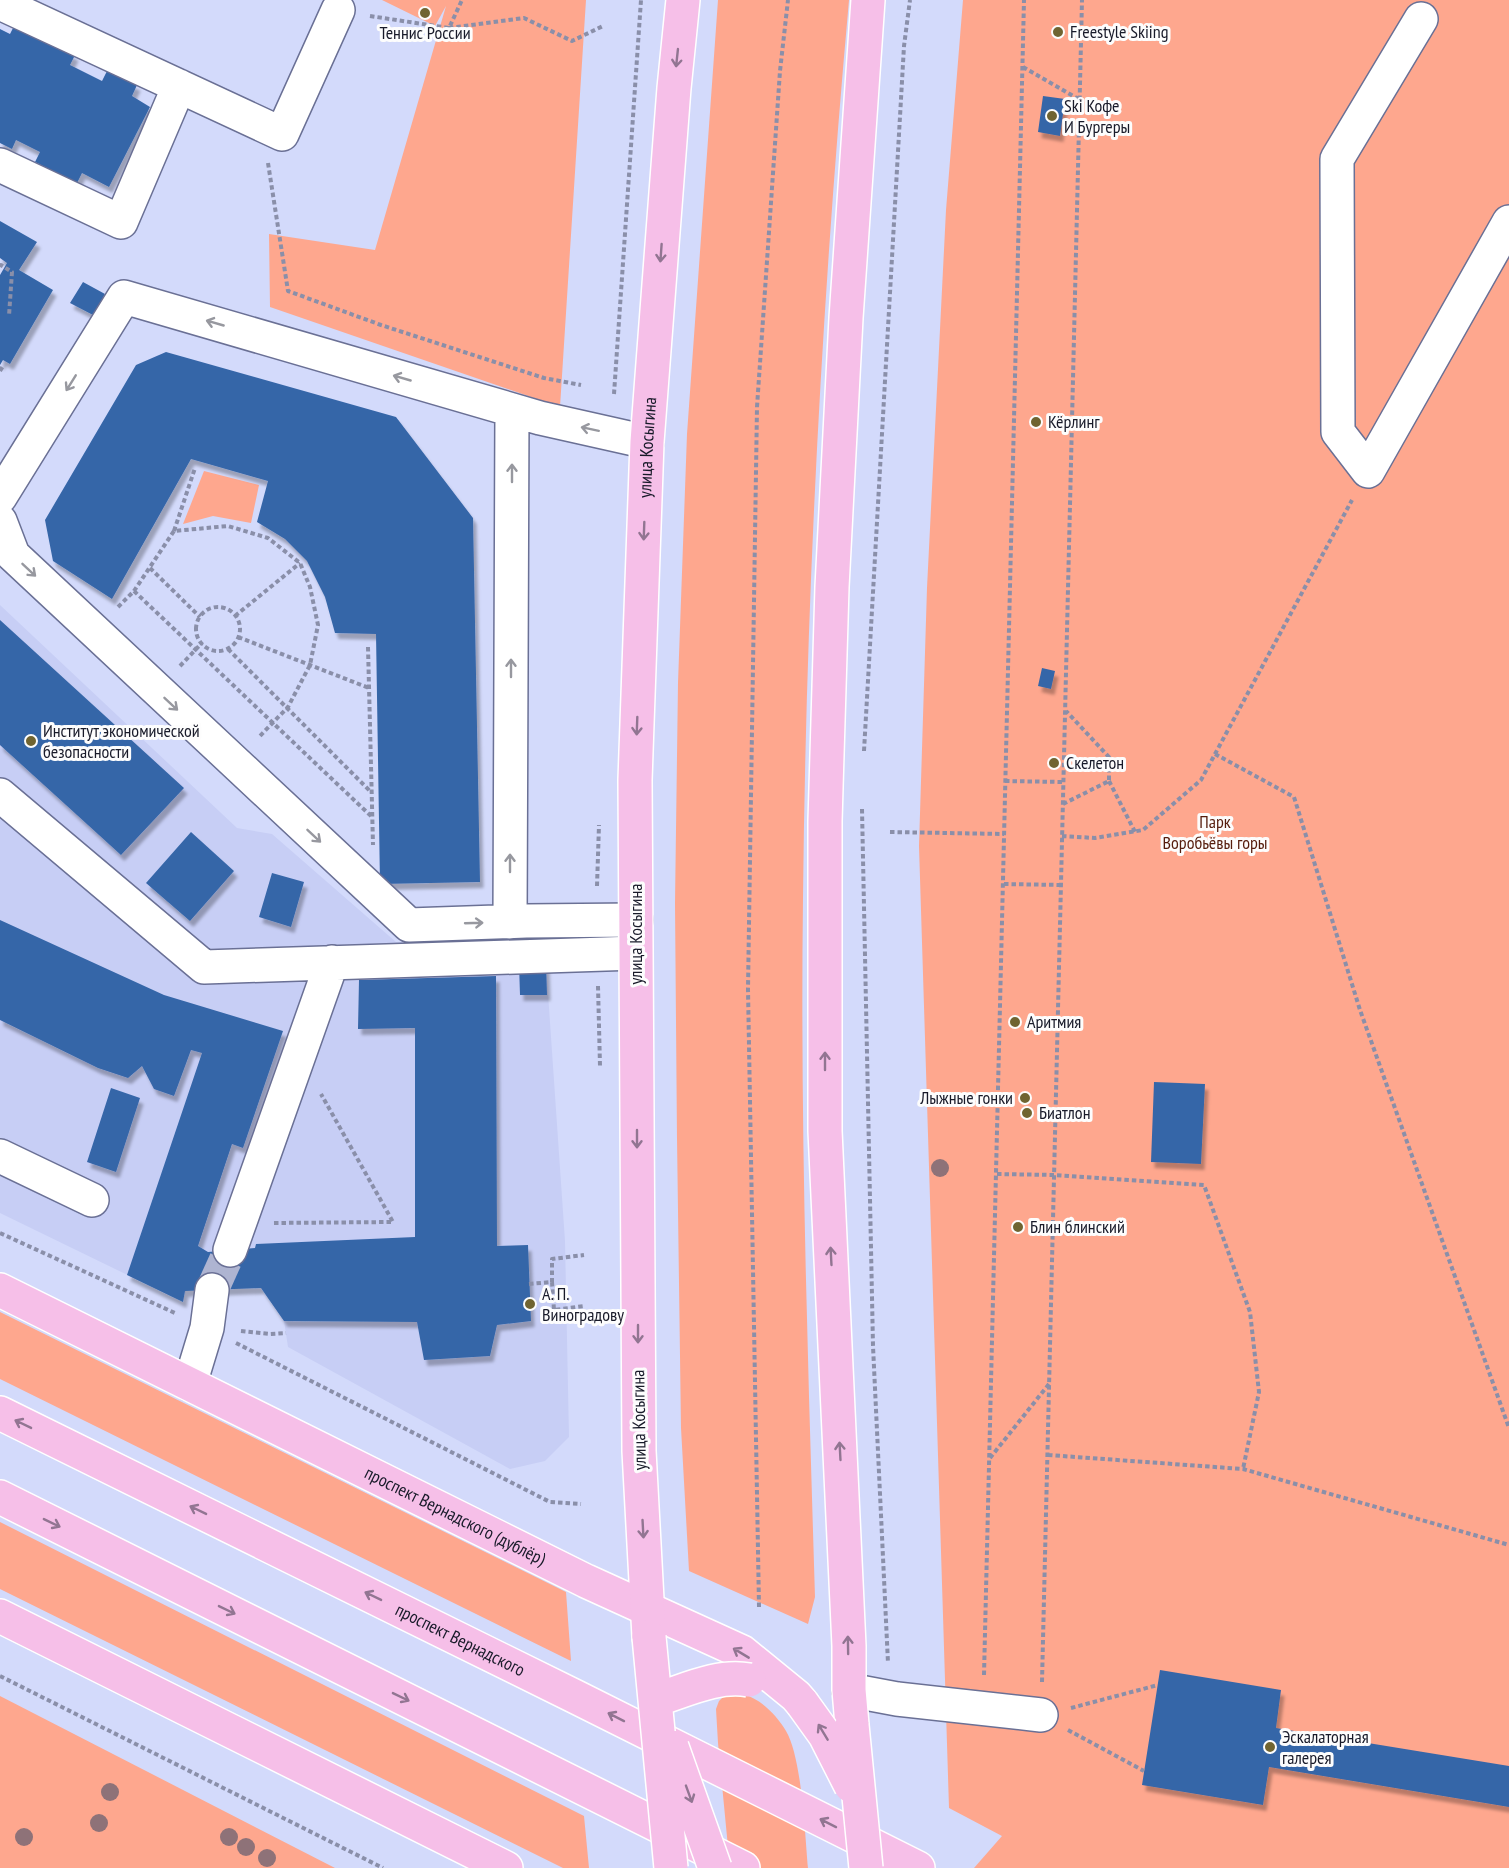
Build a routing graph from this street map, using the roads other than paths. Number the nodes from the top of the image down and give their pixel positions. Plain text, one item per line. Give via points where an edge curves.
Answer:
1 (683, 0) edge
2 (868, 0) edge
3 (0, 3) edge
4 (338, 10) road end
5 (1421, 19) dead end
6 (179, 86) junction
7 (0, 165) edge
8 (1509, 222) edge
9 (512, 410) junction
10 (647, 442) junction
11 (0, 497) edge
12 (0, 521) edge
13 (0, 795) edge
14 (636, 920) junction
15 (510, 922) junction
16 (636, 953) junction
17 (332, 962) junction
18 (0, 1156) edge
19 (92, 1200) dead end
20 (235, 1237) tunnel mouth
21 (0, 1290) edge
22 (212, 1290) tunnel mouth
23 (190, 1384) junction
24 (0, 1413) edge
25 (0, 1497) edge
26 (0, 1616) edge
27 (648, 1623) junction
28 (849, 1690) junction
29 (655, 1700) junction
30 (799, 1700) junction
31 (1041, 1715) road end
32 (859, 1801) junction
33 (506, 1868) edge
34 (671, 1868) edge
35 (715, 1868) edge
36 (743, 1868) edge
37 (866, 1868) edge
38 (918, 1868) edge

1 -> 10 main road, улица Косыгина
28 -> 2 main road via 825,1131 825,821 846,318
3 - 6 lane
4 - 6 lane via 282,134
5 - 8 lane via 1337,159 1338,432 1368,471
6 - 7 lane via 121,222
10 -> 9 lane
9 -> 11 lane via 124,297
15 -> 9 lane
10 -> 14 main road, улица Косыгина via 635,780
12 -> 15 lane via 13,555 409,925
13 - 17 lane via 204,966
14 - 15 lane
14 - 16 main road, улица Косыгина
16 - 17 lane
16 -> 27 main road, улица Косыгина via 639,1451
17 - 20 lane
18 - 19 lane
21 - 23 main road, проспект Вернадского (дублёр)
22 - 23 lane via 207,1328
23 - 27 main road, проспект Вернадского (дублёр) via 586,1581
38 -> 24 main road, проспект Вернадского
25 -> 36 main road
26 - 33 main road
27 - 29 main road, улица Косыгина, bridge
30 -> 27 main road, проспект Вернадского (дублёр) via 742,1652
28 - 31 lane
28 - 32 main road, bridge
29 - 30 main road, bridge via 739,1678
29 - 34 main road, улица Косыгина, bridge
29 -> 35 main road, bridge
32 -> 30 main road, проспект Вернадского (дублёр), bridge via 825,1735
32 - 37 main road, bridge

